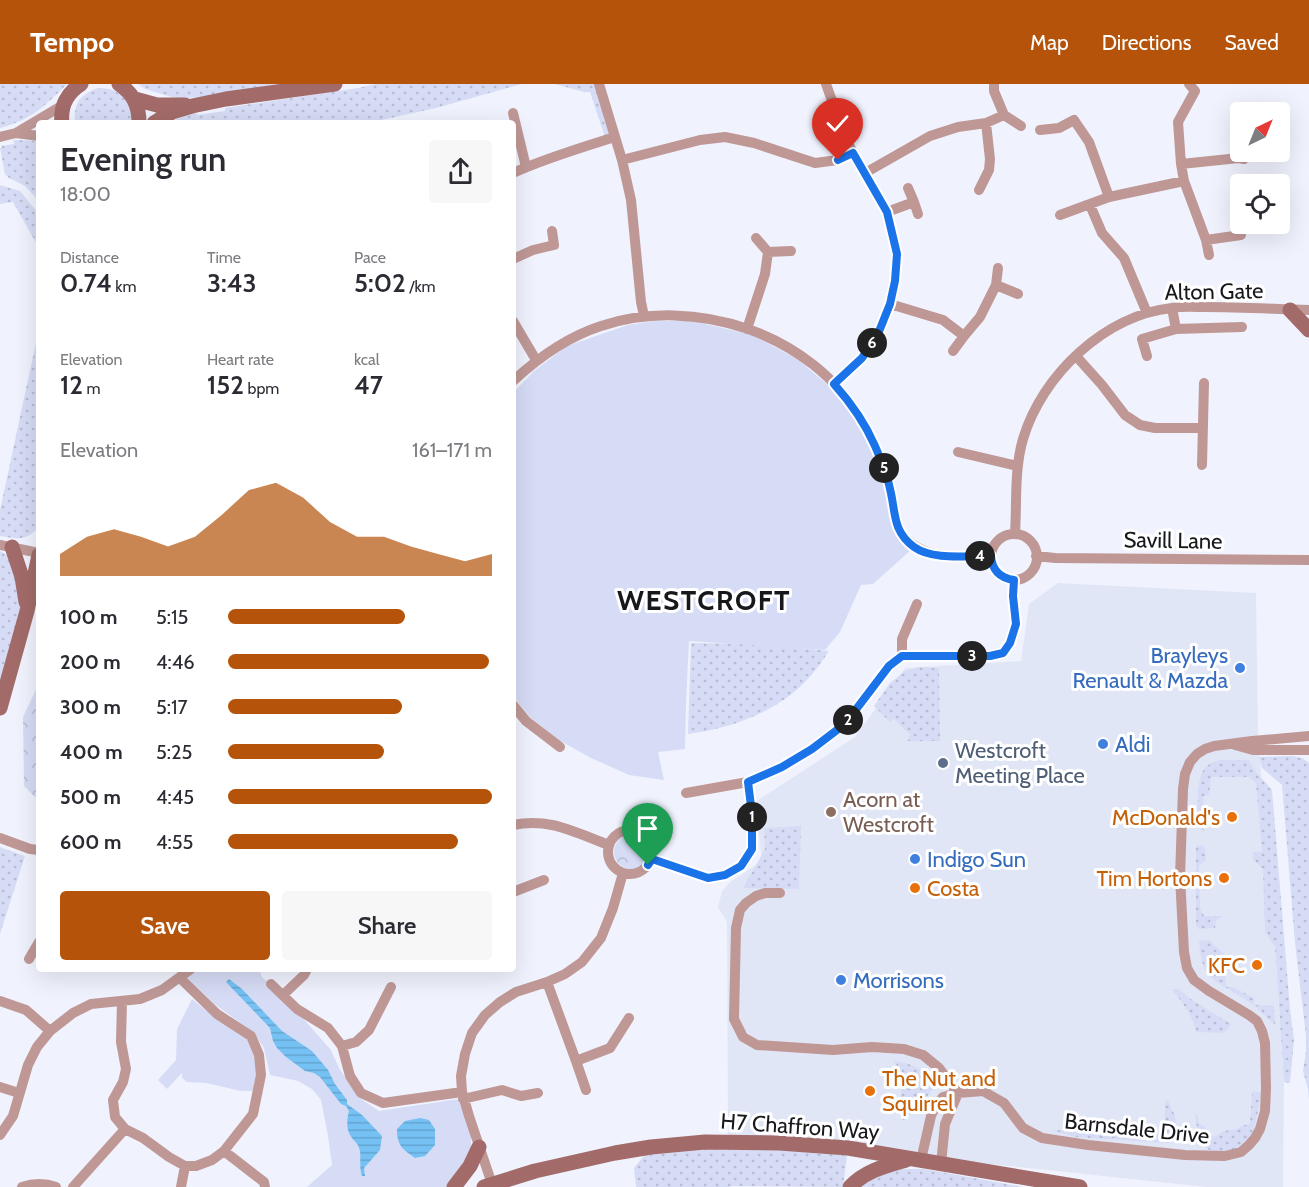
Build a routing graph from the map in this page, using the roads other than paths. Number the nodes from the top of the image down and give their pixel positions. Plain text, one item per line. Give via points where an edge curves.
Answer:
1 (81, 84) edge
2 (119, 84) edge
3 (335, 84) edge
4 (599, 84) edge
5 (826, 84) edge
6 (994, 84) edge
7 (1189, 84) edge
8 (135, 99) junction
9 (63, 105) junction
10 (192, 106) junction
11 (513, 113) dead end
12 (1004, 115) junction
13 (62, 120) edge
14 (139, 120) edge
15 (159, 120) edge
16 (515, 120) edge
17 (986, 123) junction
18 (516, 125) edge
19 (1021, 126) dead end
20 (1040, 130) dead end
21 (9, 135) edge
22 (36, 136) edge
23 (615, 137) junction
24 (853, 153) junction
25 (1230, 159) edge
26 (622, 160) junction
27 (1181, 164) junction
28 (526, 167) junction
29 (516, 172) edge
30 (865, 174) junction
31 (1184, 181) junction
32 (908, 188) dead end
33 (980, 190) dead end
34 (1109, 197) junction
35 (914, 202) junction
36 (1090, 205) junction
37 (887, 212) junction
38 (918, 214) dead end
39 (1060, 215) dead end
40 (552, 231) dead end
41 (1241, 235) dead end
42 (756, 238) dead end
43 (1206, 240) junction
44 (791, 251) dead end
45 (768, 252) junction
46 (1209, 255) dead end
47 (516, 258) edge
48 (998, 268) dead end
49 (996, 285) junction
50 (1018, 294) dead end
51 (890, 304) junction
52 (1172, 308) junction
53 (1290, 310) junction
54 (1309, 310) edge
55 (1147, 313) junction
56 (644, 316) junction
57 (516, 326) edge
58 (1242, 327) dead end
59 (747, 329) junction
60 (1176, 329) junction
61 (1309, 330) edge
62 (964, 336) junction
63 (953, 351) dead end
64 (1076, 356) junction
65 (1147, 356) dead end
66 (536, 360) junction
67 (516, 378) edge
68 (1204, 383) dead end
69 (834, 384) junction
70 (1202, 428) junction
71 (958, 452) dead end
72 (1202, 465) dead end
73 (1017, 466) junction
74 (1015, 534) junction
75 (6, 546) edge
76 (36, 553) edge
77 (991, 556) junction
78 (1036, 556) junction
79 (1309, 560) edge
80 (36, 568) edge
81 (1014, 580) junction
82 (917, 604) dead end
83 (27, 611) junction
84 (902, 656) junction
85 (0, 708) edge
86 (516, 709) edge
87 (1309, 736) edge
88 (1232, 744) junction
89 (560, 747) dead end
90 (1309, 750) edge
91 (748, 782) junction
92 (686, 793) dead end
93 (516, 824) edge
94 (0, 838) edge
95 (609, 845) junction
96 (36, 850) edge
97 (652, 859) junction
98 (622, 873) junction
99 (544, 880) dead end
100 (516, 891) edge
101 (780, 893) dead end
102 (36, 947) edge
103 (29, 959) dead end
104 (187, 972) edge
105 (306, 972) edge
106 (180, 978) junction
107 (547, 982) junction
108 (271, 984) dead end
109 (391, 987) dead end
110 (283, 995) junction
111 (122, 1000) junction
112 (0, 1001) edge
113 (629, 1018) dead end
114 (50, 1030) junction
115 (342, 1046) junction
116 (576, 1060) junction
117 (0, 1087) edge
118 (586, 1090) dead end
119 (20, 1093) junction
120 (538, 1093) dead end
121 (958, 1093) junction
122 (463, 1096) junction
123 (125, 1129) junction
124 (0, 1135) edge
125 (479, 1147) junction
126 (224, 1151) junction
127 (916, 1160) junction
128 (941, 1164) junction
129 (185, 1166) junction
130 (488, 1185) edge
131 (22, 1187) edge
132 (56, 1187) edge
133 (73, 1187) edge
134 (181, 1187) edge
135 (265, 1187) edge
136 (454, 1187) edge
137 (850, 1187) edge
138 (1080, 1187) edge

1 - 9 street
2 - 8 street
3 - 10 street
4 - 23 street
5 - 24 street
6 - 12 street
7 - 27 street via 1195,91 1178,122
8 - 10 street via 157,105
8 - 14 street
9 - 13 street
9 - 21 street
10 - 15 street
11 - 16 street
12 - 17 street
12 - 19 street
17 - 30 street via 930,136
17 - 33 street via 990,159
18 - 28 street
20 - 34 street via 1059,128 1074,120 1089,142
21 - 22 street
23 - 26 street
23 - 28 street
24 - 26 street via 815,164 725,137
24 - 30 street
25 - 27 street
26 - 56 street via 631,200
27 - 31 street
28 - 29 street
30 - 37 street
31 - 34 street
31 - 43 street
32 - 35 street
34 - 36 street
35 - 37 street
35 - 38 street
36 - 39 street
36 - 55 street via 1102,233 1124,258
37 - 51 street via 897,254
40 - 47 street via 555,251 533,250
41 - 43 street
42 - 45 street
43 - 46 street
44 - 45 street
45 - 59 street
48 - 49 street
49 - 50 street
49 - 62 street via 980,317
51 - 62 street via 943,320
51 - 69 street via 878,334 862,358
52 - 53 street, Alton Gate
52 - 55 street, Alton Gate
52 - 60 street
53 - 54 street, Alton Gate
53 - 61 street
55 - 64 street, Alton Gate via 1099,335
56 - 59 street via 687,315
56 - 66 street via 575,336
57 - 66 street
58 - 60 street
59 - 69 street via 789,347
60 - 65 street via 1142,339
62 - 63 street
64 - 70 street via 1125,416 1140,425
64 - 73 street, Alton Gate via 1038,404
66 - 67 street
68 - 70 street
69 - 77 street via 873,442 902,536 930,554
70 - 72 street
71 - 73 street via 971,449
73 - 74 street, Alton Gate
74 - 77 street via 1001,538
74 - 78 street via 1027,539
75 - 76 street
75 - 83 street via 22,577
77 - 81 street via 1000,576
78 - 79 street, Savill Lane
78 - 81 street via 1030,573
80 - 83 street
81 - 84 street via 1016,624 1003,653
82 - 84 street via 902,639
83 - 85 street
84 - 91 street via 889,666 837,730 782,767
86 - 89 street
87 - 88 street, Barnsdale Drive
88 - 90 street, Barnsdale Drive via 1252,750
88 - 121 street, Barnsdale Drive via 1214,746 1197,754 1185,774 1180,877 1182,932 1187,968 1194,980 1257,1021 1262,1031 1265,1111 1255,1138 1241,1152 1225,1156 1088,1145 1042,1138 1023,1128 1005,1103 983,1091
91 - 92 street
91 - 97 street via 752,849 741,866 708,878
93 - 95 street via 526,822 567,828
94 - 96 street
95 - 97 street via 622,831 640,832 650,840
95 - 98 street via 610,862
97 - 98 street via 637,873
98 - 107 street via 601,938 582,962
99 - 100 street
101 - 121 street via 756,896 740,910 736,928 734,1019 743,1037 758,1045 822,1050 904,1049 923,1055 939,1068
102 - 103 street
104 - 106 street
105 - 110 street
106 - 111 street via 140,999
106 - 126 street via 217,1014 251,1036 260,1055 261,1075 253,1114
107 - 116 street
107 - 122 street via 516,992 484,1015 465,1054
108 - 110 street
109 - 115 street via 369,1030 356,1042
110 - 115 street via 297,1009 328,1028
111 - 114 street via 91,1004
111 - 123 street via 121,1042 126,1069 114,1100 115,1116
112 - 114 street via 26,1010
113 - 116 street via 610,1048
114 - 119 street via 37,1047
115 - 122 street via 361,1093 383,1103
116 - 118 street
117 - 119 street
119 - 124 street via 13,1116
120 - 122 street via 521,1096 502,1090
121 - 127 street via 943,1097 936,1105
121 - 128 street via 945,1124
122 - 125 street
123 - 129 street
123 - 133 street
125 - 130 street
125 - 136 street
126 - 129 street via 212,1160
126 - 135 street via 264,1182
127 - 128 street, H7 Chaffron Way
127 - 130 street, H7 Chaffron Way via 848,1148 705,1142 615,1153
127 - 137 street via 874,1169
128 - 138 street, H7 Chaffron Way
129 - 134 street
131 - 132 street

